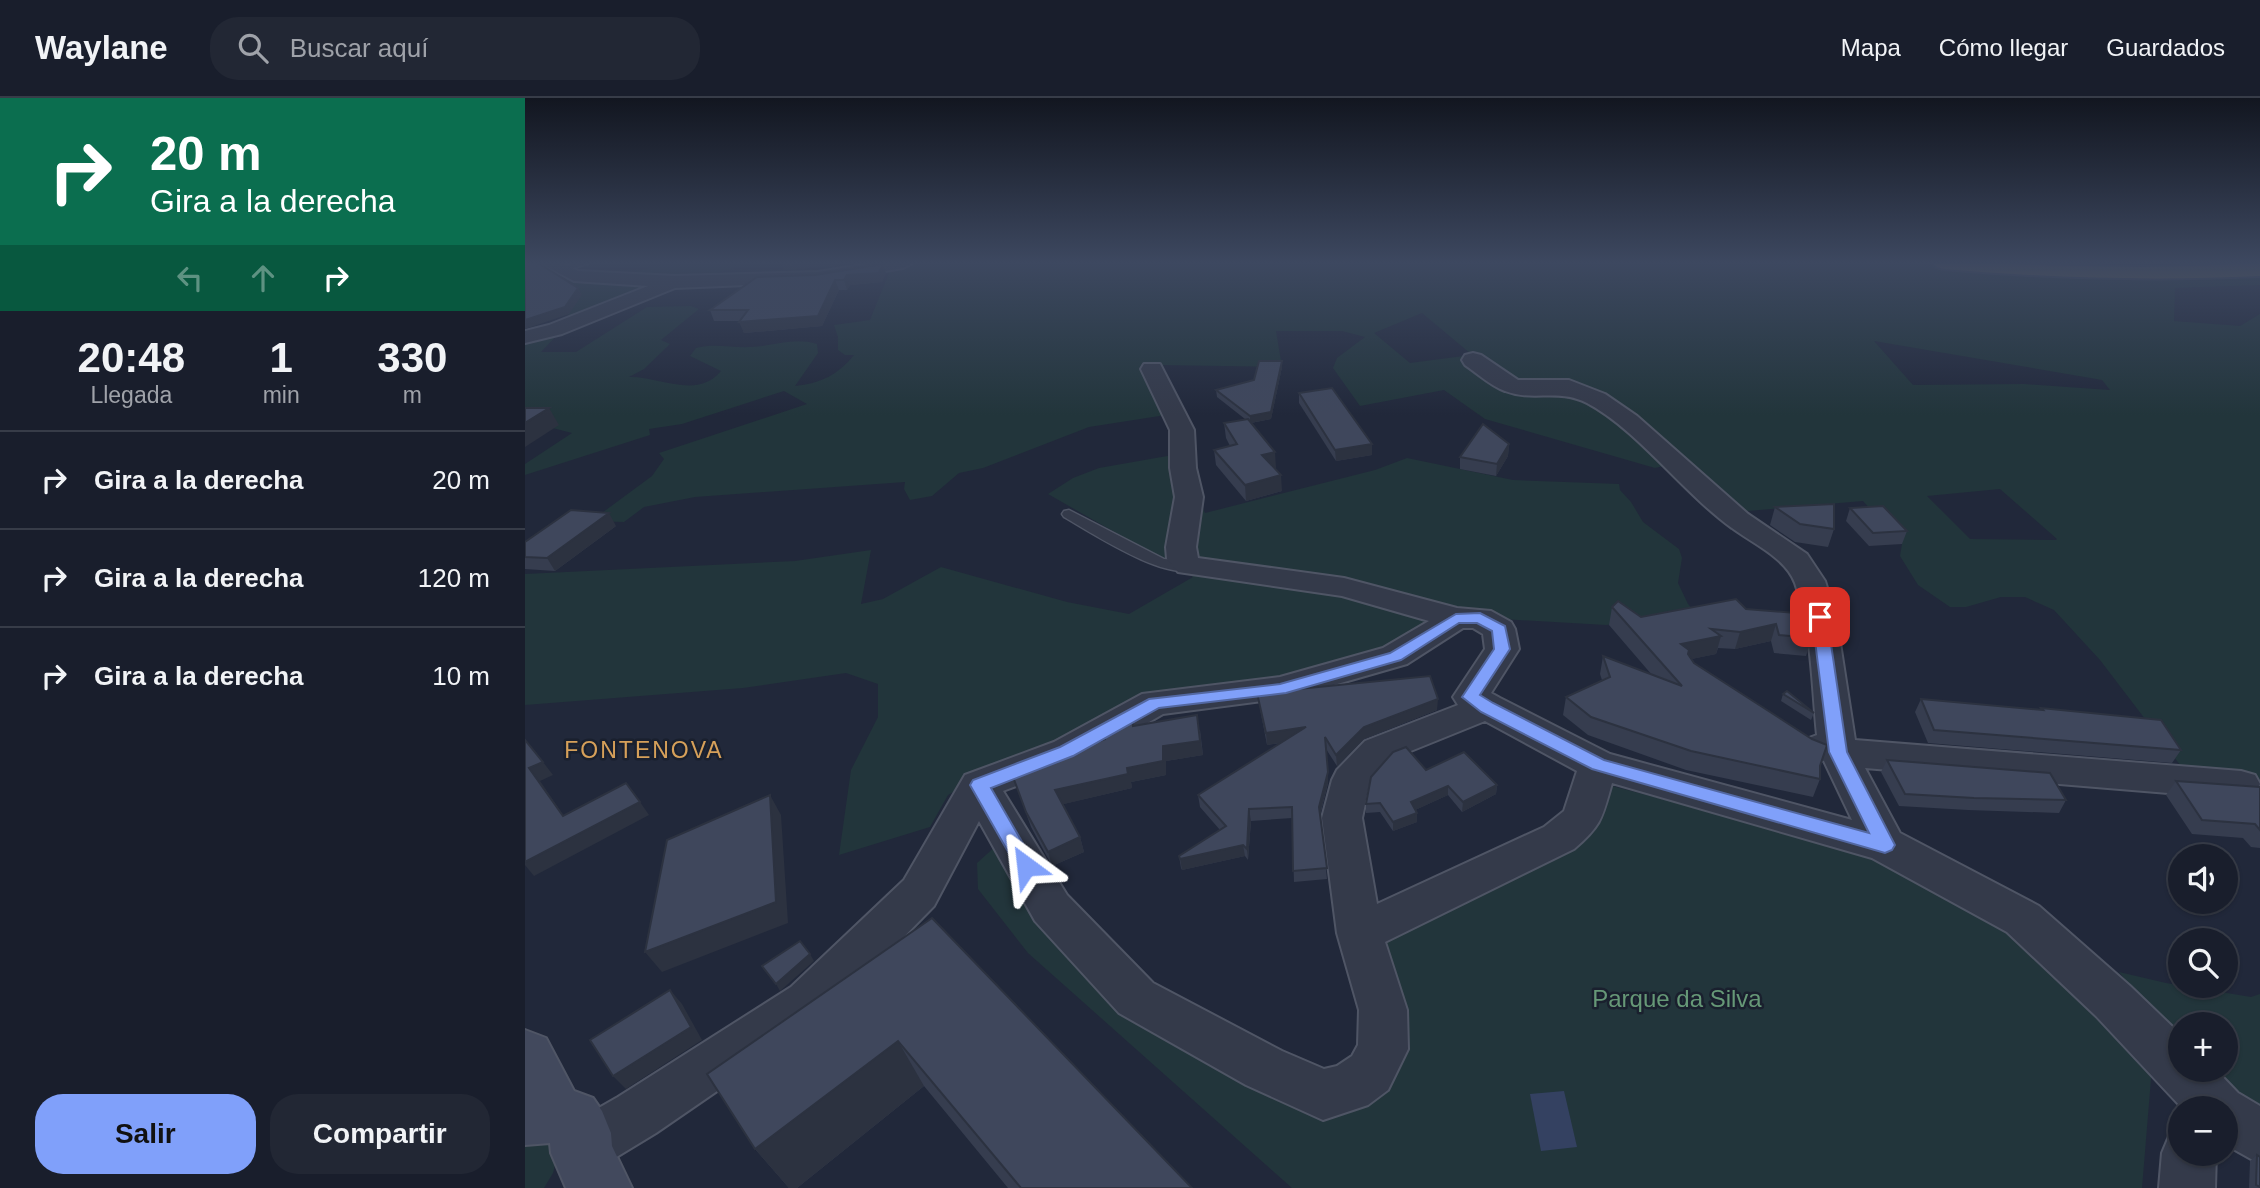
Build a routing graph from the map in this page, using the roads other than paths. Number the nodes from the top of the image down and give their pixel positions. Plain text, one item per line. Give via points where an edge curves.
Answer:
1 (595, 314) edge
2 (525, 337) edge
3 (1473, 359) dead end
4 (1152, 369) dead end
5 (1069, 514) dead end
6 (1189, 566) junction
7 (1456, 618) junction
8 (1487, 708) junction
9 (1797, 731) edge
10 (1838, 752) junction
11 (1598, 765) junction
12 (979, 785) junction
13 (2241, 785) edge
14 (1885, 845) junction
15 (1360, 933) junction
16 (525, 1058) edge
17 (2204, 1096) edge
18 (2238, 1123) edge
19 (2260, 1137) edge
20 (568, 1151) edge
21 (2188, 1166) edge
22 (2187, 1188) edge

1 - 2 street
3 - 10 street via 1511,386 1569,387 1597,399 1738,520 1796,559 1810,581 1820,617
4 - 6 street via 1182,430 1189,497 1181,547 1182,559
5 - 6 lane via 1160,563
6 - 7 street via 1344,587
7 - 8 street via 1480,618 1499,629 1502,649 1471,697
7 - 12 street via 1395,656 1280,689 1155,703 1067,752
8 - 11 street
8 - 15 street via 1378,750 1351,780 1342,818
9 - 10 street
10 - 13 street
10 - 14 street
11 - 14 street
11 - 15 street via 1581,818 1559,838
12 - 15 street via 1051,908 1136,998 1323,1095 1350,1087 1370,1073 1383,1049 1383,1010
12 - 20 street via 919,893 808,1002 638,1115
14 - 17 street via 2023,919 2113,1001
16 - 20 main road
18 - 19 street
21 - 22 street

